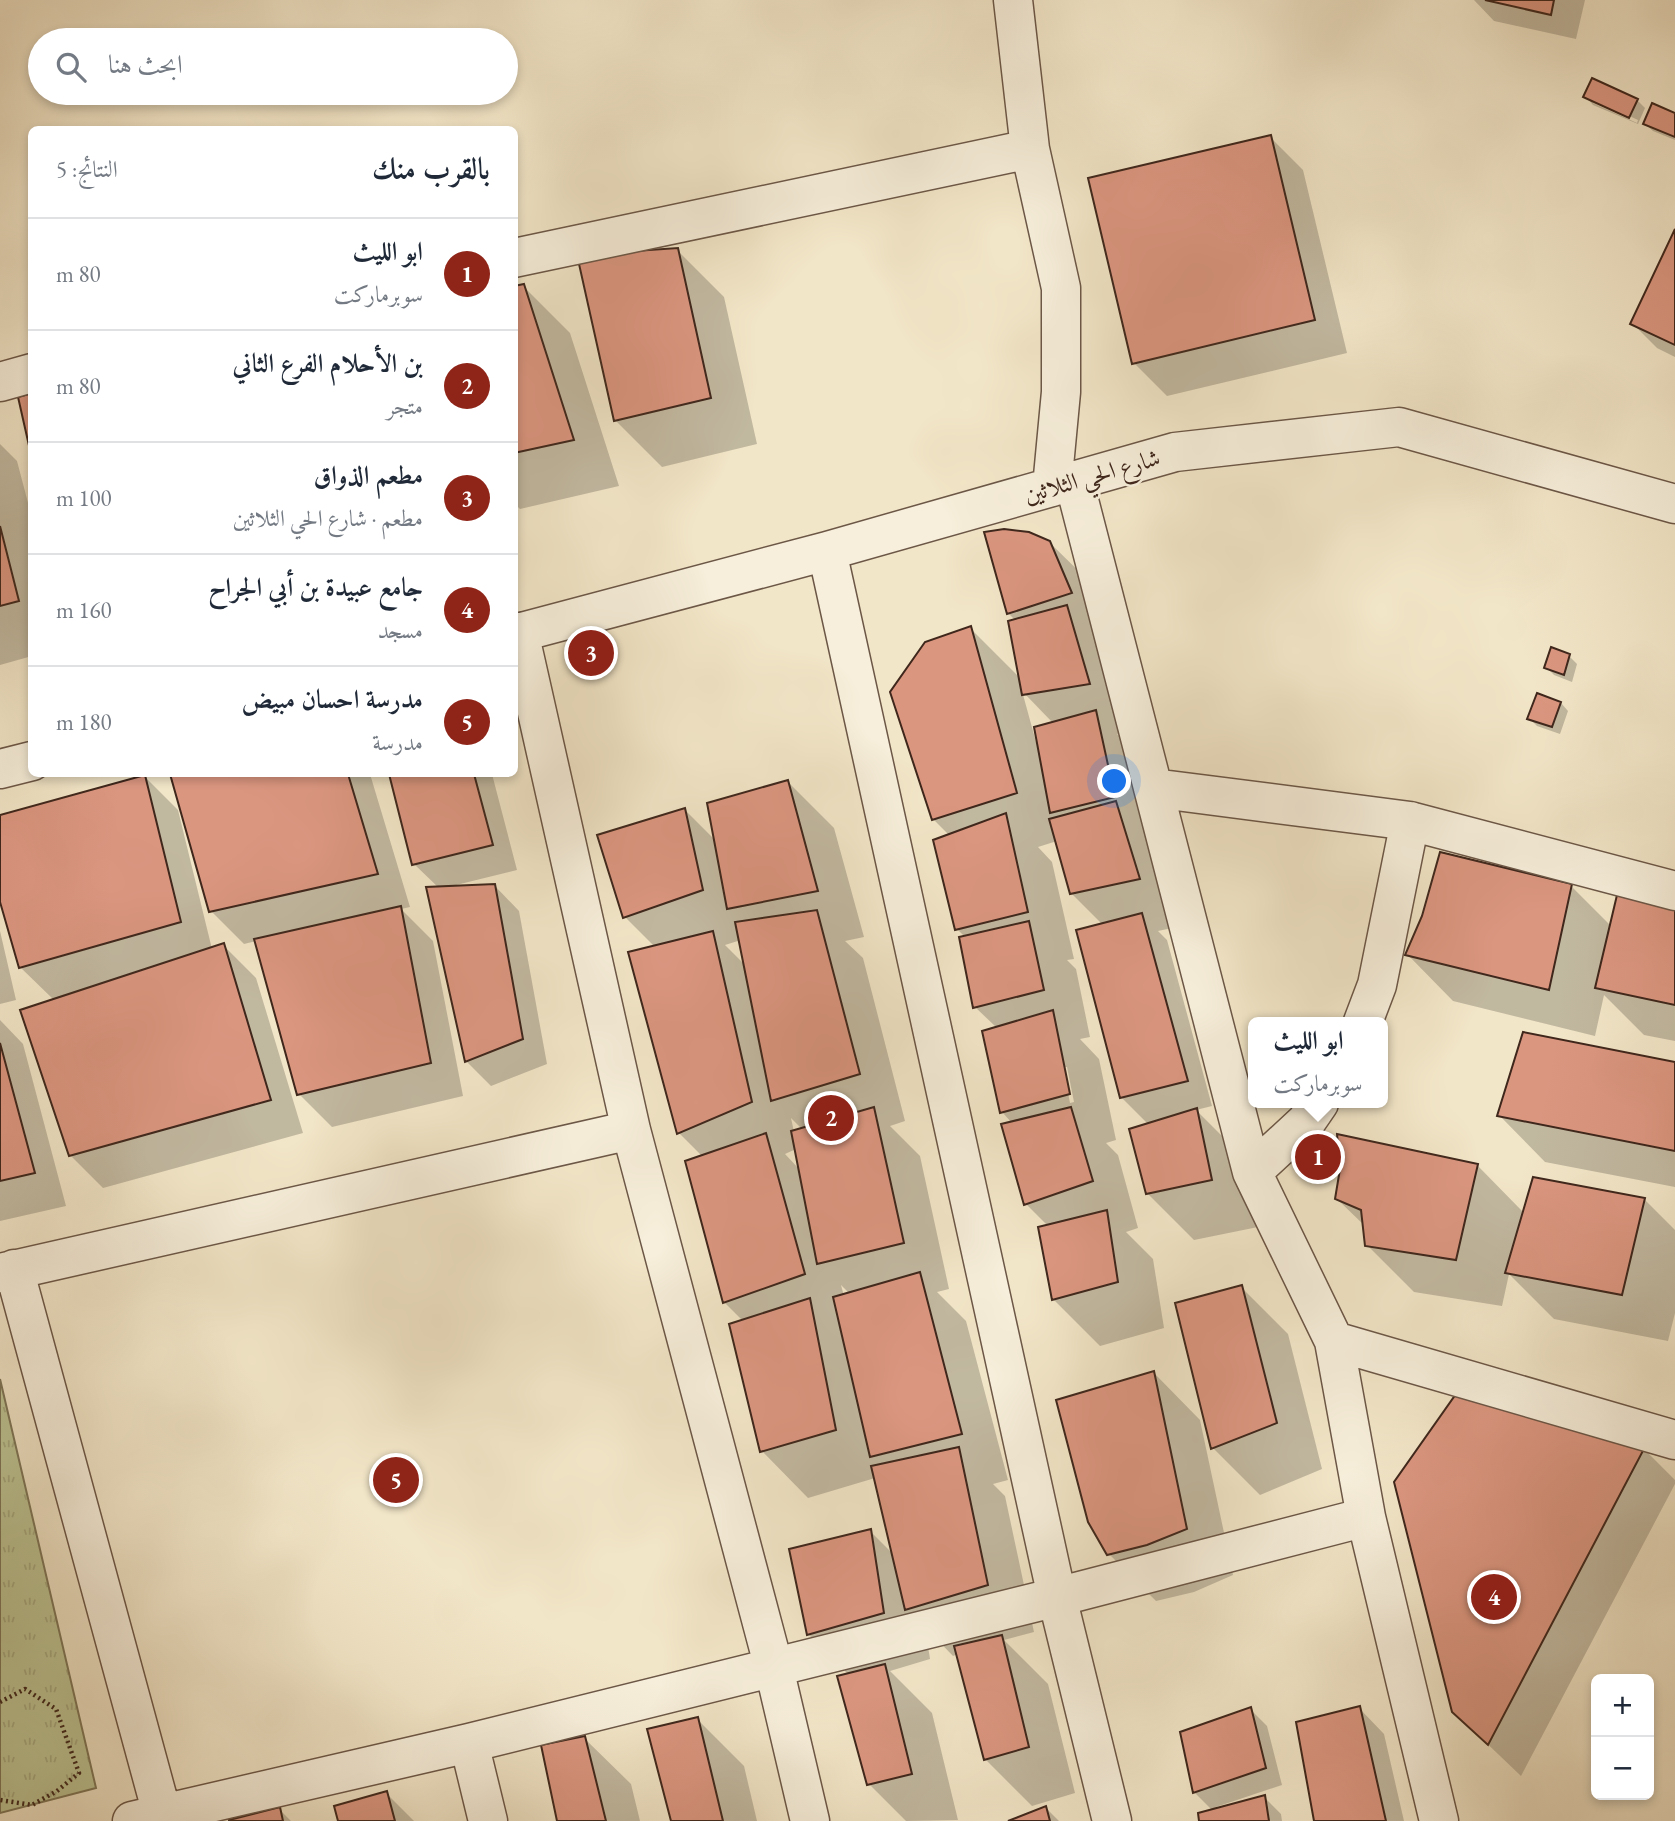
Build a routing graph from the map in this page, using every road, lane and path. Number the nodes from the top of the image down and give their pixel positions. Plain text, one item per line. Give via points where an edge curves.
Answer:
1 (1013, 0) edge
2 (1030, 149) junction
3 (518, 257) edge
4 (28, 374) edge
5 (0, 382) edge
6 (1063, 484) junction
7 (1675, 504) edge
8 (827, 551) junction
9 (518, 633) edge
10 (518, 637) edge
11 (28, 762) edge
12 (0, 769) edge
13 (1153, 788) junction
14 (1410, 821) junction
15 (1675, 891) edge
16 (1365, 1017) edge
17 (1316, 1108) edge
18 (631, 1130) junction
19 (1252, 1172) junction
20 (7, 1271) edge
21 (1334, 1341) junction
22 (1672, 1436) edge
23 (1366, 1517) junction
24 (1057, 1597) junction
25 (774, 1668) junction
26 (0, 1702) edge
27 (469, 1744) junction
28 (0, 1800) edge
29 (153, 1819) edge
30 (488, 1821) edge
31 (810, 1821) edge
32 (1112, 1821) edge
33 (1439, 1821) edge

1 - 2 street
2 - 3 street
2 - 6 street via 1061,288
4 - 5 street
6 - 7 street, شارع الحي الثلاثين via 1175,452 1399,427
6 - 8 street, شارع الحي الثلاثين
6 - 13 street
8 - 9 street, شارع الحي الثلاثين
8 - 24 street
10 - 18 street
11 - 12 street
13 - 14 street
13 - 19 street
14 - 15 street
14 - 16 street via 1377,985
17 - 19 street
18 - 20 street
18 - 25 street
19 - 21 street
20 - 29 street
21 - 22 street
21 - 23 street
23 - 24 street
23 - 33 street
24 - 25 street
24 - 32 street
25 - 27 street
25 - 31 street
26 - 28 path via 25,1689 55,1709 79,1773 32,1805
27 - 29 street
27 - 30 street

